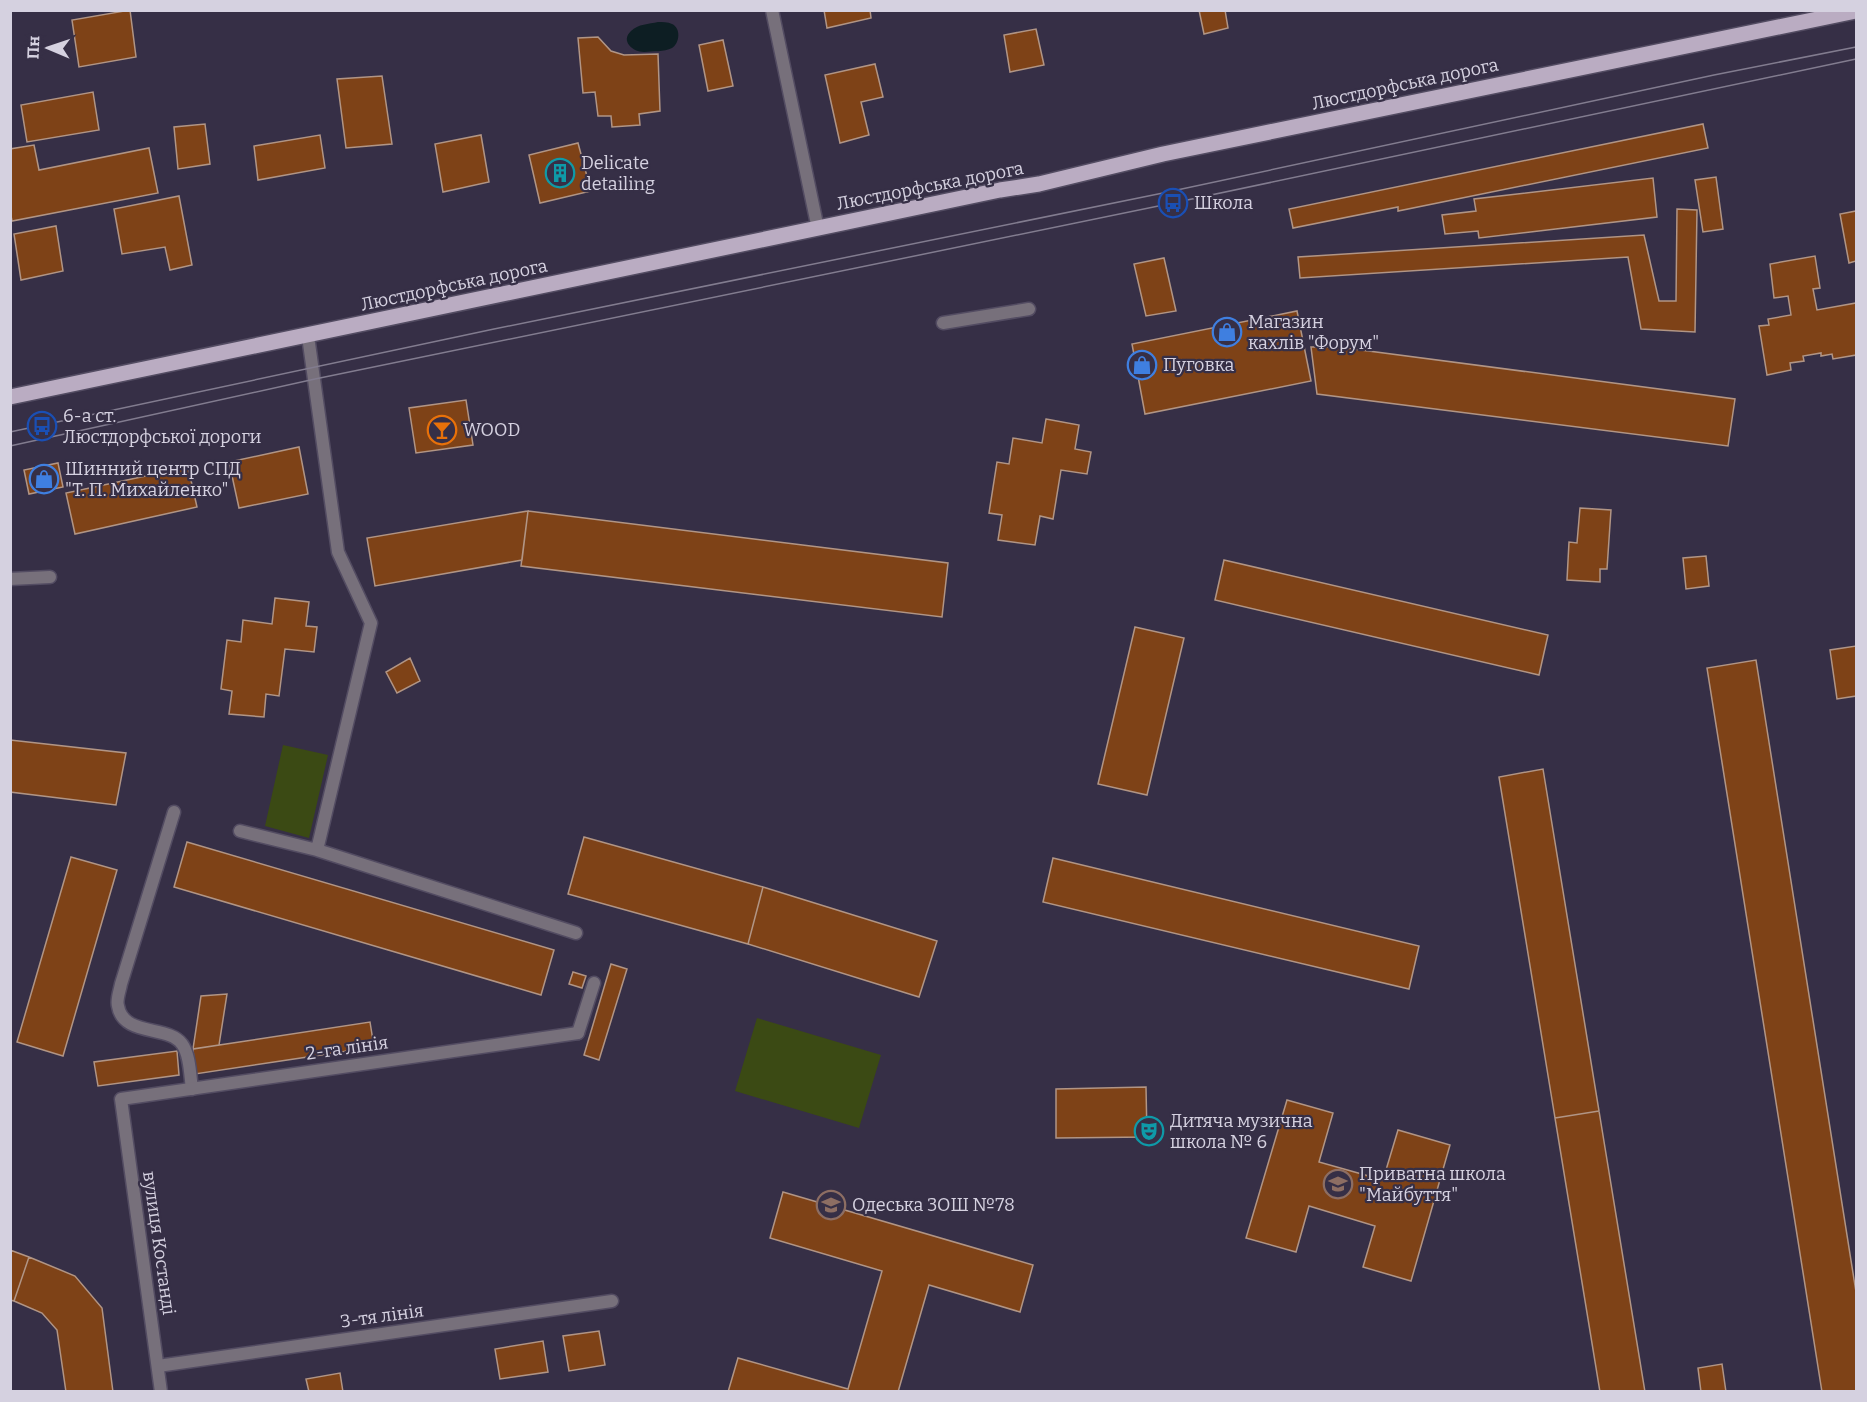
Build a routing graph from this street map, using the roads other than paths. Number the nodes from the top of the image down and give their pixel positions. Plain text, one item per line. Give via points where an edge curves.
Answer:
1 (771, 10) edge
2 (1857, 11) edge
3 (818, 229) junction
4 (1029, 309) dead end
5 (943, 323) dead end
6 (308, 336) junction
7 (10, 398) edge
8 (50, 577) dead end
9 (10, 579) edge
10 (174, 812) dead end
11 (240, 831) dead end
12 (317, 850) junction
13 (576, 933) dead end
14 (594, 983) dead end
15 (192, 1089) junction
16 (121, 1099) joint
17 (612, 1301) dead end
18 (158, 1366) junction
19 (161, 1392) edge

1 - 3 street
2 - 3 main road, Люстдорфська дорога
3 - 6 main road, Люстдорфська дорога
4 - 5 street
6 - 7 main road, Люстдорфська дорога
6 - 12 street via 338,552 371,623
8 - 9 street
10 - 15 street via 117,1006 123,1019 137,1027 181,1041
11 - 12 street
12 - 13 street
14 - 15 street, 2-га лінія via 578,1034
15 - 16 street, 2-га лінія
16 - 18 street, вулиця Костанді
17 - 18 street, 3-тя лінія
18 - 19 street, вулиця Костанді

